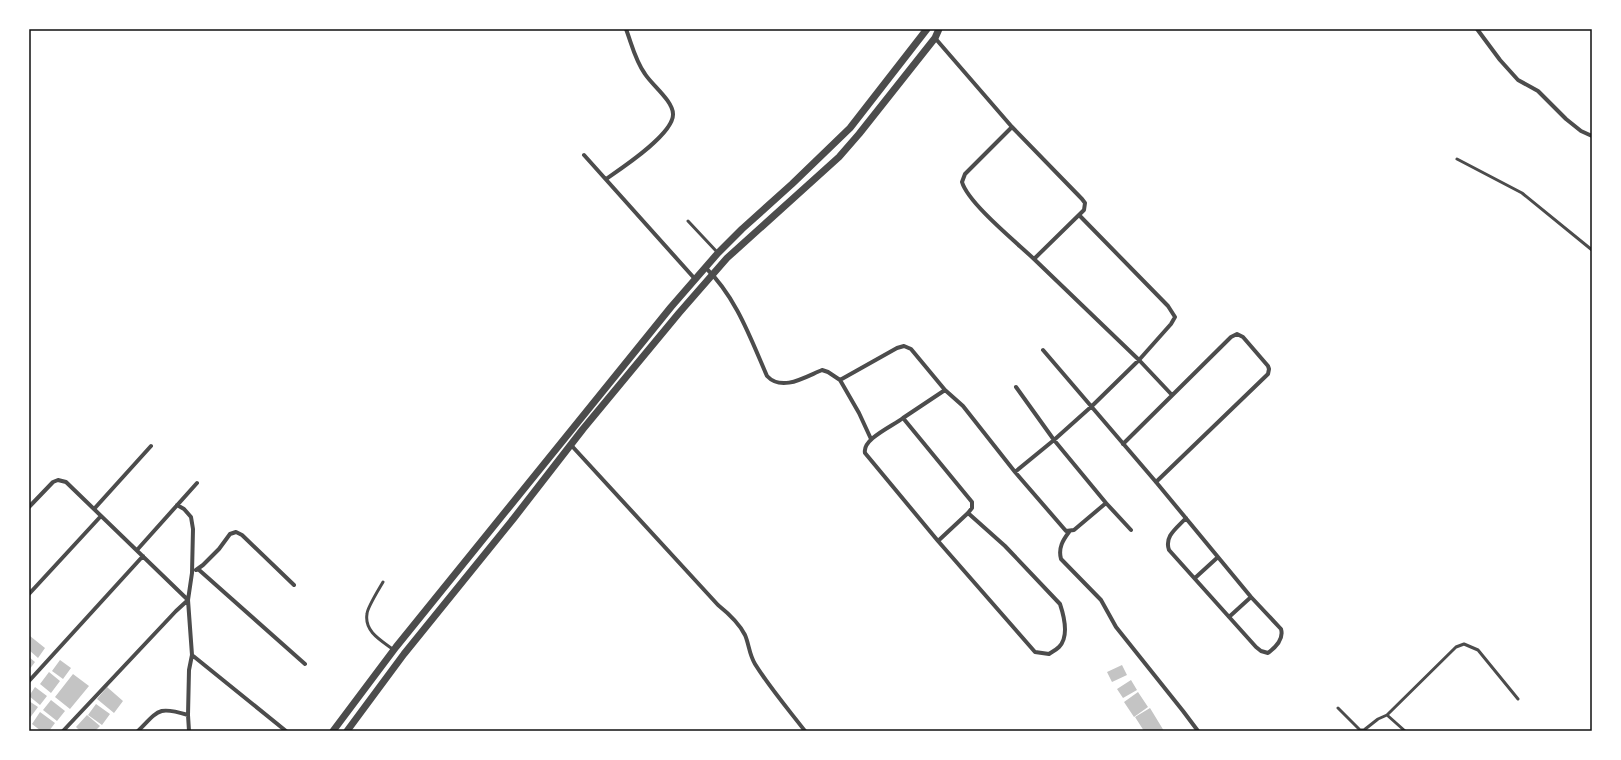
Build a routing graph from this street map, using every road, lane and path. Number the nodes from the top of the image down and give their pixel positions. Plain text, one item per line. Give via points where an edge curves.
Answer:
1 (626, 29) edge
2 (927, 29) edge
3 (939, 29) edge
4 (1477, 29) edge
5 (935, 38) junction
6 (1012, 127) junction
7 (1592, 136) edge
8 (584, 155) dead end
9 (1457, 159) dead end
10 (606, 179) junction
11 (1080, 214) junction
12 (688, 221) dead end
13 (1592, 250) edge
14 (718, 253) junction
15 (1034, 259) junction
16 (705, 267) junction
17 (713, 275) junction
18 (695, 279) junction
19 (1044, 350) dead end
20 (1139, 360) junction
21 (840, 380) junction
22 (1016, 387) dead end
23 (945, 390) junction
24 (1172, 395) junction
25 (1092, 406) junction
26 (903, 418) junction
27 (871, 439) junction
28 (1054, 440) junction
29 (1123, 444) junction
30 (571, 445) junction
31 (151, 446) dead end
32 (1015, 472) junction
33 (1156, 482) junction
34 (197, 483) dead end
35 (1106, 503) junction
36 (178, 505) junction
37 (29, 507) edge
38 (94, 509) junction
39 (506, 512) junction
40 (968, 513) junction
41 (101, 516) junction
42 (514, 518) junction
43 (1186, 518) junction
44 (1131, 530) dead end
45 (1069, 532) junction
46 (938, 541) junction
47 (137, 550) junction
48 (143, 556) junction
49 (1218, 557) junction
50 (198, 569) junction
51 (192, 573) junction
52 (1195, 578) junction
53 (383, 582) dead end
54 (294, 585) dead end
55 (29, 594) edge
56 (1251, 597) junction
57 (188, 600) junction
58 (1229, 617) junction
59 (394, 650) junction
60 (192, 655) junction
61 (305, 664) dead end
62 (29, 681) edge
63 (1518, 699) dead end
64 (1338, 708) dead end
65 (188, 715) junction
66 (1387, 715) junction
67 (63, 731) edge
68 (138, 731) edge
69 (189, 731) edge
70 (286, 731) edge
71 (333, 731) edge
72 (347, 731) edge
73 (806, 731) edge
74 (1198, 731) edge
75 (1405, 731) edge

1 - 10 street via 638,63 669,103 673,113 672,120 662,134 642,153
2 - 14 street via 850,128
3 - 5 street
4 - 7 street via 1518,80 1538,91 1566,119
5 - 6 street
5 - 17 street via 839,157 727,258
6 - 11 street via 1082,198 1084,210
6 - 15 street via 965,174 962,182 964,189 975,202
8 - 10 street
9 - 13 lane via 1522,193
10 - 18 street
11 - 15 street
11 - 20 street via 1168,306 1175,317
12 - 14 lane
14 - 16 street
15 - 20 street
16 - 17 street
16 - 18 street
17 - 21 street via 733,300 767,376 772,381 790,383 822,370
17 - 30 street
18 - 39 street
19 - 25 street
20 - 24 street
20 - 25 street
21 - 23 street via 904,346 911,349
21 - 27 street
22 - 28 street
23 - 26 street
23 - 32 street via 963,406
24 - 29 street
24 - 33 street via 1236,334 1243,337 1270,369 1268,374
25 - 28 street
25 - 29 street
26 - 27 street
26 - 40 street via 972,502 972,508
27 - 46 street via 865,446 865,453
28 - 32 street
28 - 35 street
29 - 33 street
30 - 42 street
30 - 73 street via 718,605 733,618 745,635 753,662
31 - 38 street
32 - 45 street via 1061,528
33 - 43 street
34 - 36 street
35 - 44 street
35 - 45 street
36 - 47 street
36 - 51 street via 191,517
37 - 38 street via 58,480 66,482
38 - 41 street
39 - 42 street
39 - 59 street
40 - 46 street
40 - 46 street via 1005,546 1060,604 1064,626 1060,646 1049,654 1035,652
41 - 47 street
41 - 55 street
42 - 72 street via 404,654
43 - 49 street
43 - 52 street via 1169,535 1169,550
45 - 74 street via 1061,545 1061,559 1101,600 1116,627
47 - 48 street
48 - 57 street
48 - 62 street
49 - 52 street
49 - 56 street
50 - 51 street
50 - 54 street via 219,549 230,534 236,532
50 - 61 street
51 - 57 street
52 - 58 street
53 - 59 lane via 366,614 369,629
56 - 58 street
56 - 58 street via 1281,629 1281,639 1271,651 1267,653 1259,650
57 - 60 street
57 - 67 street
59 - 71 street
60 - 65 street
60 - 70 street
63 - 66 lane via 1478,650 1464,644 1456,647
64 - 66 lane via 1363,730
65 - 68 street via 160,711
65 - 69 street
66 - 75 lane

